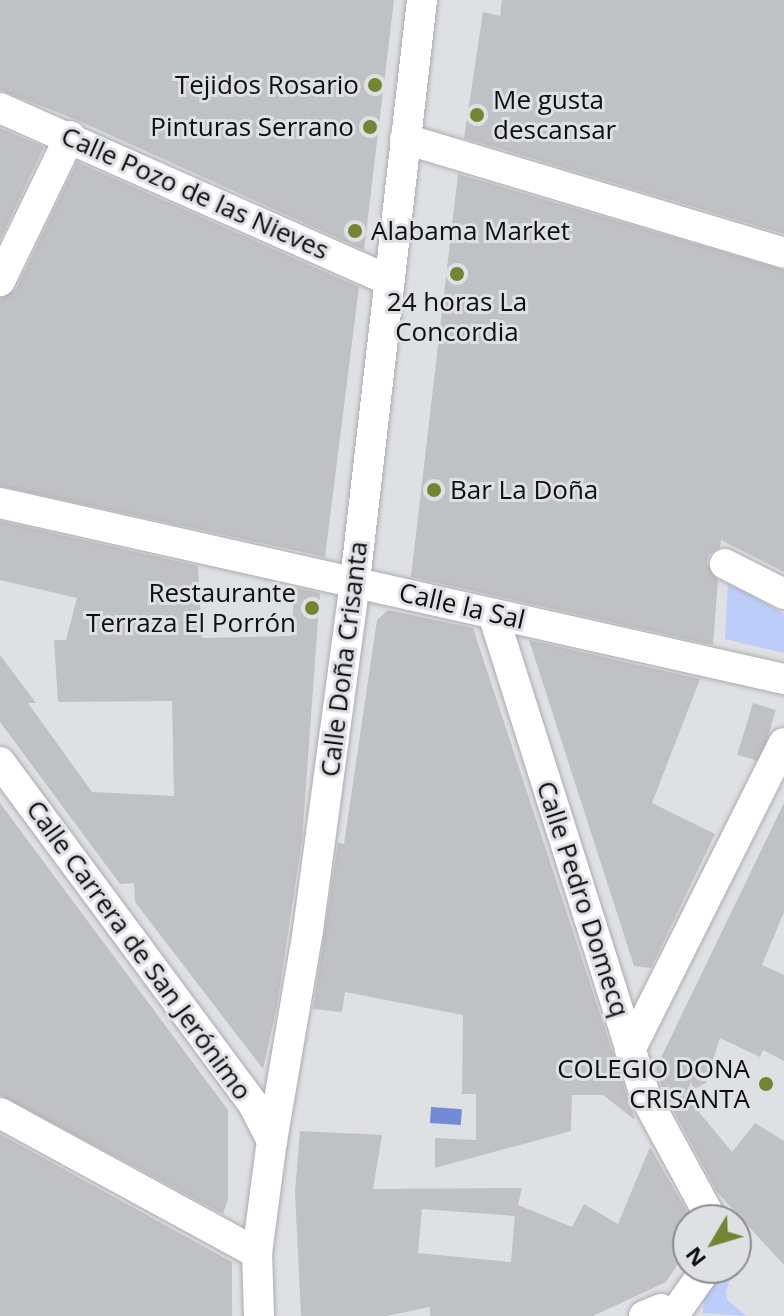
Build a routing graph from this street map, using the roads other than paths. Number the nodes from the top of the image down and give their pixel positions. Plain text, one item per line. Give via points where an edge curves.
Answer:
1 (422, 0) edge
2 (0, 108) edge
3 (70, 136) junction
4 (405, 139) junction
5 (784, 253) edge
6 (388, 280) junction
7 (0, 281) edge
8 (0, 503) edge
9 (725, 564) dead end
10 (355, 581) junction
11 (784, 594) edge
12 (493, 614) junction
13 (784, 679) edge
14 (784, 743) edge
15 (0, 762) edge
16 (630, 1050) junction
17 (0, 1113) edge
18 (272, 1141) junction
19 (703, 1204) edge
20 (257, 1253) junction
21 (692, 1284) edge
22 (663, 1314) edge
23 (259, 1316) edge

1 - 4 street, Calle Doña Crisanta
2 - 3 street, Calle Pozo de las Nieves
3 - 6 street, Calle Pozo de las Nieves
3 - 7 street
4 - 5 street
4 - 6 street, Calle Doña Crisanta
6 - 10 street, Calle Doña Crisanta
8 - 10 street, Calle la Sal
9 - 11 street
10 - 12 street, Calle la Sal
10 - 18 street, Calle Doña Crisanta via 308,930
12 - 13 street, Calle la Sal
12 - 16 street, Calle Pedro Domecq
14 - 16 street
15 - 18 street, Calle Carrera de San Jerónimo via 253,1104
16 - 19 street, Calle Pedro Domecq via 646,1098
17 - 20 street
18 - 20 street, Calle Doña Crisanta
20 - 23 street, Calle Doña Crisanta
21 - 22 street

